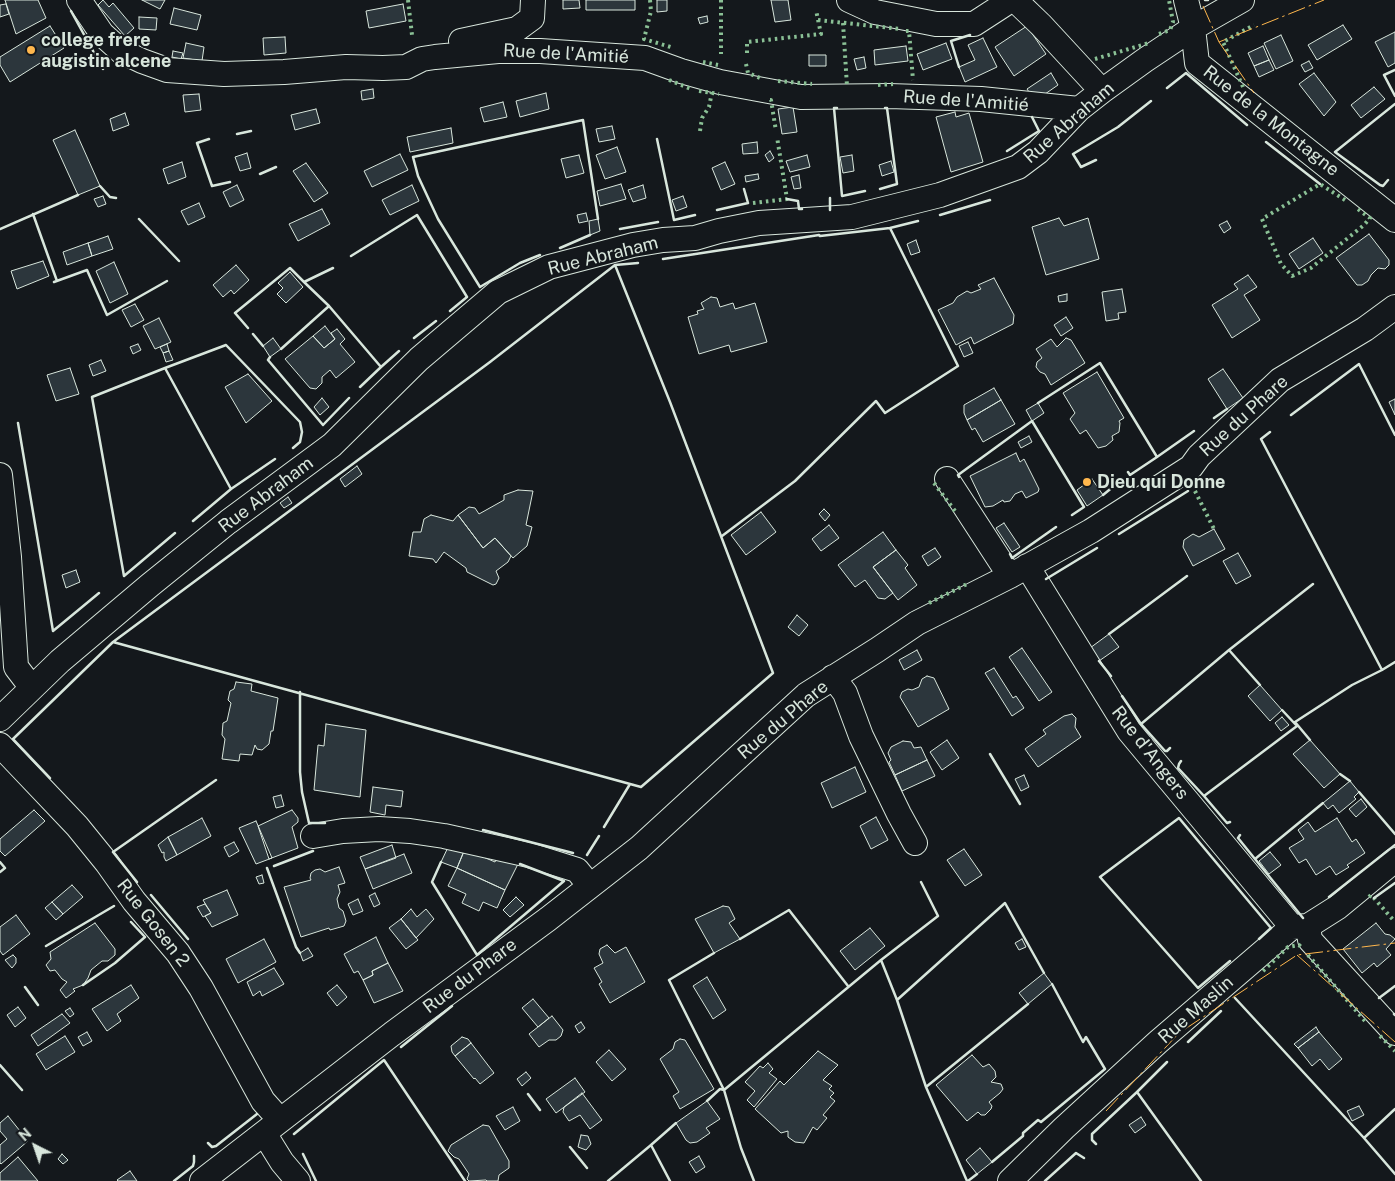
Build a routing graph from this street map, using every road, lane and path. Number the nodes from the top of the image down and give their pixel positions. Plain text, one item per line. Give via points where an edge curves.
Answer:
1 (79, 0) edge
2 (533, 0) edge
3 (849, 0) edge
4 (1011, 0) edge
5 (1015, 0) edge
6 (1186, 0) edge
7 (1242, 0) edge
8 (1193, 28) junction
9 (435, 57) junction
10 (1102, 91) junction
11 (1079, 109) junction
12 (1395, 220) edge
13 (1395, 307) edge
14 (0, 474) edge
15 (948, 479) dead end
16 (4, 557) edge
17 (1019, 571) junction
18 (833, 677) junction
19 (32, 688) junction
20 (0, 720) edge
21 (0, 745) edge
22 (313, 836) dead end
23 (915, 843) dead end
24 (1395, 860) edge
25 (590, 886) junction
26 (1300, 927) junction
27 (1395, 1034) edge
28 (272, 1127) junction
29 (202, 1181) edge
30 (298, 1181) edge
31 (1010, 1181) edge

1 - 9 street, Rue de l'Amitié via 102,34 122,51 166,70 224,74 383,68 406,66
2 - 9 street via 532,18 517,29 448,44
3 - 4 street via 875,12 936,24 974,24
5 - 10 street
6 - 8 street, Rue de la Montagne
7 - 8 street, Rue Abraham
8 - 10 street, Rue Abraham
8 - 12 street, Rue de la Montagne via 1197,63
9 - 11 street, Rue de l'Amitié via 540,51 645,58 720,82 801,97 981,99
10 - 11 street, Rue Abraham
11 - 19 street, Rue Abraham via 1038,152 1018,167 940,195 852,217 759,223 695,238 633,245 549,267 498,292 419,359 332,445 186,555
13 - 17 street, Rue du Phare via 1280,380 1191,467 1091,531
14 - 16 street
15 - 17 street, Rue d'Angers
16 - 19 street via 16,667
17 - 18 street, Rue du Phare via 917,622
17 - 26 street, Rue d'Angers via 1129,731
18 - 23 street via 845,693 861,736
18 - 25 street, Rue du Phare via 806,695 638,848
19 - 20 street, Rue Abraham
21 - 28 street, Rue Gosen 2 via 77,826 134,902 178,953 201,988 263,1101
22 - 25 street via 379,829 454,838 530,855 577,870
24 - 26 street, Rue Maslin via 1338,908
25 - 28 street, Rue du Phare
26 - 27 street, Rue d'Angers
26 - 31 street, Rue Maslin via 1158,1042
28 - 29 street, Rue du Phare
28 - 30 street, Rue Gosen 2 via 282,1162

